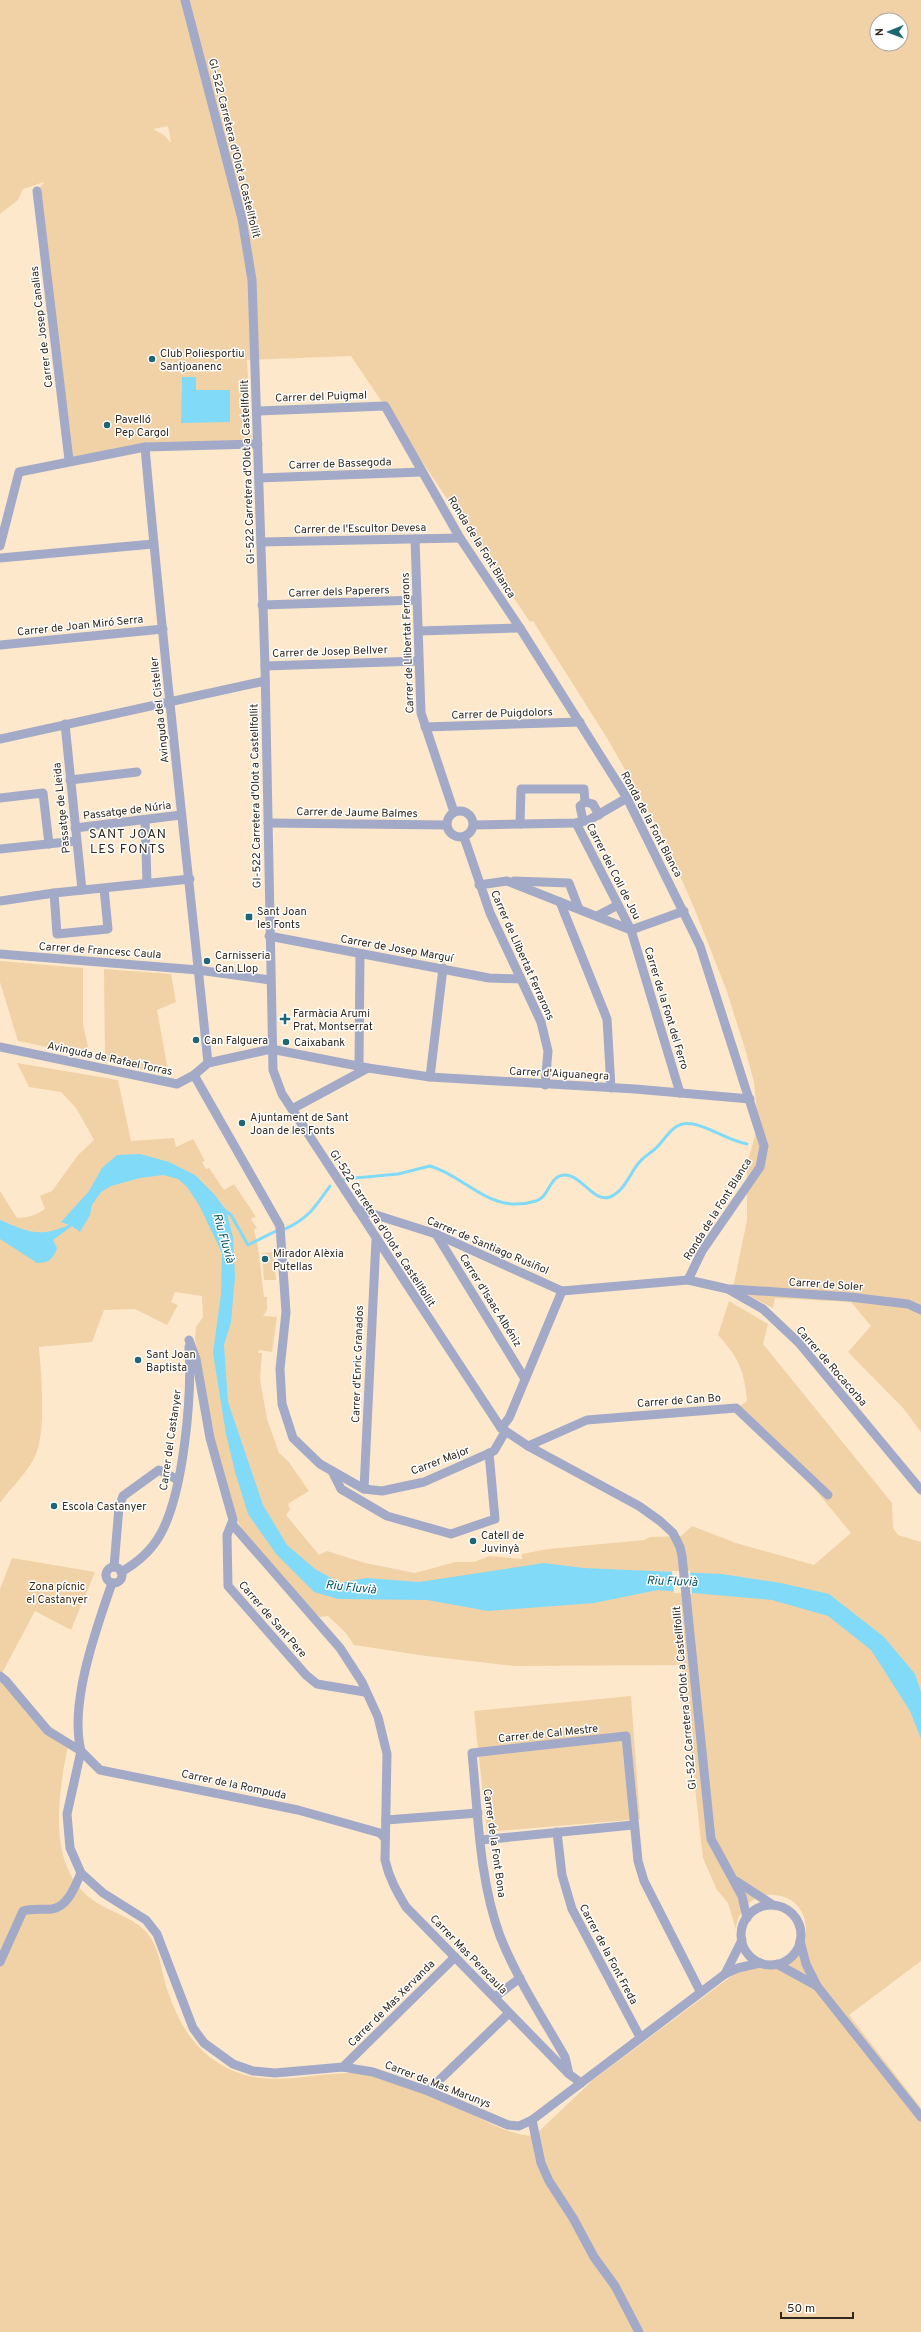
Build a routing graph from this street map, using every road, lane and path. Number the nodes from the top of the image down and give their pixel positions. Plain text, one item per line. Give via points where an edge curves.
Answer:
1 (185, 0) edge
2 (37, 191) dead end
3 (385, 406) joint
4 (258, 411) junction
5 (258, 444) junction
6 (145, 447) junction
7 (69, 460) junction
8 (422, 472) junction
9 (259, 478) junction
10 (460, 538) junction
11 (416, 539) junction
12 (261, 542) junction
13 (153, 544) junction
14 (0, 546) edge
15 (0, 558) edge
16 (417, 600) junction
17 (262, 605) junction
18 (520, 628) junction
19 (163, 629) junction
20 (419, 630) junction
21 (0, 645) edge
22 (419, 661) junction
23 (265, 666) junction
24 (265, 681) junction
25 (170, 700) junction
26 (580, 722) junction
27 (65, 724) junction
28 (424, 727) junction
29 (0, 739) edge
30 (137, 772) dead end
31 (70, 780) junction
32 (0, 798) edge
33 (627, 798) junction
34 (585, 802) junction
35 (454, 812) junction
36 (598, 815) junction
37 (181, 816) junction
38 (145, 820) junction
39 (580, 822) junction
40 (268, 823) junction
41 (520, 824) junction
42 (446, 825) junction
43 (474, 825) junction
44 (75, 828) junction
45 (464, 837) junction
46 (76, 841) junction
47 (49, 844) junction
48 (0, 849) edge
49 (190, 879) junction
50 (507, 881) junction
51 (147, 883) junction
52 (479, 885) junction
53 (104, 888) junction
54 (82, 890) junction
55 (54, 893) junction
56 (0, 901) edge
57 (560, 902) junction
58 (618, 905) junction
59 (579, 909) junction
60 (684, 912) junction
61 (597, 916) junction
62 (631, 930) junction
63 (269, 936) junction
64 (0, 954) edge
65 (360, 954) junction
66 (443, 968) junction
67 (198, 970) junction
68 (521, 979) junction
69 (270, 980) junction
70 (0, 1047) edge
71 (271, 1049) junction
72 (208, 1063) junction
73 (363, 1067) junction
74 (194, 1076) junction
75 (430, 1077) junction
76 (545, 1084) junction
77 (611, 1088) junction
78 (680, 1093) junction
79 (750, 1099) junction
80 (292, 1109) junction
81 (357, 1209) junction
82 (436, 1234) junction
83 (376, 1240) junction
84 (688, 1280) junction
85 (728, 1289) junction
86 (562, 1291) junction
87 (921, 1310) edge
88 (189, 1340) joint
89 (525, 1379) junction
90 (503, 1430) junction
91 (528, 1446) junction
92 (489, 1453) junction
93 (332, 1471) junction
94 (178, 1480) junction
95 (364, 1490) junction
96 (921, 1490) edge
97 (828, 1494) dead end
98 (232, 1524) junction
99 (118, 1569) junction
100 (112, 1583) junction
101 (0, 1676) edge
102 (365, 1692) junction
103 (81, 1751) junction
104 (472, 1753) joint
105 (478, 1813) junction
106 (386, 1820) junction
107 (633, 1825) junction
108 (557, 1832) junction
109 (385, 1838) junction
110 (481, 1840) junction
111 (81, 1873) junction
112 (735, 1881) junction
113 (773, 1905) junction
114 (747, 1918) junction
115 (742, 1940) junction
116 (800, 1942) junction
117 (455, 1957) junction
118 (0, 1962) edge
119 (760, 1962) junction
120 (777, 1964) junction
121 (725, 1974) junction
122 (520, 1978) junction
123 (817, 1986) junction
124 (700, 1991) junction
125 (495, 1997) junction
126 (509, 2013) junction
127 (640, 2037) junction
128 (343, 2067) junction
129 (569, 2074) junction
130 (581, 2083) junction
131 (428, 2090) junction
132 (921, 2117) edge
133 (532, 2120) junction
134 (639, 2332) edge

1 - 4 street, GI-522 Carretera d'Olot a Castellfollit via 242,218 252,280
2 - 7 street, Carrer de Josep Canalias
3 - 4 street, Carrer del Puigmal
3 - 8 street, Ronda de la Font Blanca
4 - 5 street, GI-522 Carretera d'Olot a Castellfollit
5 - 6 street
5 - 9 street, GI-522 Carretera d'Olot a Castellfollit
6 - 7 street
6 - 13 street, Avinguda del Cisteller
7 - 14 street via 19,472
8 - 9 street, Carrer de Bassegoda
8 - 10 street, Ronda de la Font Blanca
9 - 12 street, GI-522 Carretera d'Olot a Castellfollit
10 - 11 street, Carrer de l'Escultor Devesa
10 - 18 street, Ronda de la Font Blanca
11 - 12 street, Carrer de l'Escultor Devesa
11 - 16 street, Carrer de Llibertat Ferrarons
12 - 17 street, GI-522 Carretera d'Olot a Castellfollit
13 - 15 street
13 - 19 street, Avinguda del Cisteller
16 - 17 street, Carrer dels Paperers
16 - 20 street, Carrer de Llibertat Ferrarons
17 - 23 street, GI-522 Carretera d'Olot a Castellfollit
18 - 20 street
18 - 26 street, Ronda de la Font Blanca
19 - 21 street, Carrer de Joan Miró Serra
19 - 25 street, Avinguda del Cisteller
20 - 22 street, Carrer de Llibertat Ferrarons
22 - 23 street, Carrer de Josep Bellver
22 - 28 street, Carrer de Llibertat Ferrarons
23 - 24 street, GI-522 Carretera d'Olot a Castellfollit
24 - 25 street
24 - 40 street, GI-522 Carretera d'Olot a Castellfollit
25 - 27 street
25 - 37 street, Avinguda del Cisteller
26 - 28 street, Carrer de Puigdolors
26 - 33 street, Ronda de la Font Blanca
27 - 29 street
27 - 31 street, Passatge de Lleida
28 - 35 street, Carrer de Llibertat Ferrarons
30 - 31 street
31 - 44 street, Passatge de Lleida
32 - 47 street via 43,794
33 - 36 street
33 - 60 street, Ronda de la Font Blanca
34 - 36 street via 593,804
34 - 39 street via 580,806
34 - 41 street via 584,789 520,789
35 - 42 street via 448,817
35 - 43 street via 467,813
36 - 39 street
37 - 38 street, Passatge de Núria
37 - 49 street, Avinguda del Cisteller
38 - 44 street, Passatge de Núria
38 - 51 street
39 - 41 street
39 - 58 street, Carrer del Coll de Jou
40 - 42 street, Carrer de Jaume Balmes
40 - 63 street, GI-522 Carretera d'Olot a Castellfollit
41 - 43 street
42 - 45 street via 449,833 456,837
43 - 45 street via 471,832
44 - 46 street, Passatge de Lleida
45 - 52 street, Carrer de Llibertat Ferrarons
46 - 47 street
46 - 54 street, Passatge de Lleida
47 - 48 street
49 - 51 street
49 - 67 street, Avinguda del Cisteller
50 - 52 street
50 - 57 street
50 - 59 street via 569,883
51 - 53 street
52 - 68 street, Carrer de Llibertat Ferrarons
53 - 54 street
53 - 55 street via 108,929 57,934
54 - 55 street
55 - 56 street
57 - 59 street
57 - 77 street via 607,1019
58 - 61 street
58 - 62 street, Carrer del Coll de Jou
59 - 61 street
60 - 62 street
60 - 79 street, Ronda de la Font Blanca via 700,946
61 - 62 street
62 - 78 street, Carrer de la Font del Ferro
63 - 65 street, Carrer de Josep Marguí
63 - 69 street, GI-522 Carretera d'Olot a Castellfollit
64 - 67 street, Carrer de Francesc Caula
65 - 66 street, Carrer de Josep Marguí
65 - 73 street
66 - 68 street, Carrer de Josep Marguí via 489,978
66 - 75 street
67 - 69 street, Carrer de Francesc Caula
67 - 72 street, Avinguda del Cisteller
68 - 76 street, Carrer de Llibertat Ferrarons via 541,1022 548,1051
69 - 71 street, GI-522 Carretera d'Olot a Castellfollit
70 - 74 street, Avinguda de Rafael Torras via 177,1084
71 - 72 street
71 - 73 street, Carrer d'Aiguanegra
71 - 80 street, GI-522 Carretera d'Olot a Castellfollit via 273,1070 282,1094
72 - 74 street, Avinguda de Rafael Torras
73 - 75 street, Carrer d'Aiguanegra
73 - 80 street
74 - 93 street, Carrer Major via 280,1226 286,1312 280,1369 282,1404 293,1438 320,1464
75 - 76 street, Carrer d'Aiguanegra
76 - 77 street, Carrer d'Aiguanegra
77 - 78 street, Carrer d'Aiguanegra
78 - 79 street, Carrer d'Aiguanegra
79 - 84 street, Ronda de la Font Blanca via 764,1146 760,1167 702,1251
80 - 81 street, GI-522 Carretera d'Olot a Castellfollit
81 - 82 street, Carrer de Santiago Rusiñol
81 - 83 street, GI-522 Carretera d'Olot a Castellfollit
82 - 86 street, Carrer de Santiago Rusiñol
82 - 89 street, Carrer d'Isaac Albéniz
83 - 90 street, GI-522 Carretera d'Olot a Castellfollit
83 - 95 street, Carrer d'Enric Granados
84 - 85 street, Carrer de Rocacorba
84 - 86 street, Carrer de Rocacorba
85 - 87 street, Carrer de Soler via 865,1299 908,1304
85 - 96 street, Carrer de Rocacorba via 763,1309 799,1343
86 - 89 street
88 - 94 street, Carrer del Castanyer via 190,1389
88 - 98 street, Carrer de Sant Pere via 196,1359 210,1438
89 - 90 street
90 - 91 street, GI-522 Carretera d'Olot a Castellfollit
90 - 92 street, Carrer Major via 494,1451
91 - 97 street, Carrer de Can Bo via 587,1420 736,1408
91 - 112 street, GI-522 Carretera d'Olot a Castellfollit via 639,1506 668,1528 680,1547 691,1630 710,1834 715,1849
92 - 93 street via 495,1519 451,1534 388,1516 342,1489
92 - 95 street, Carrer Major via 424,1482 382,1491
93 - 95 street, Carrer Major
94 - 99 street, Carrer del Castanyer via 176,1493 160,1535 137,1563
94 - 99 street via 159,1470 123,1496 119,1507
98 - 102 street via 340,1648 362,1682
98 - 102 street, Carrer de Sant Pere via 227,1535 228,1586 306,1675 317,1684
99 - 100 street via 121,1579
99 - 100 street via 110,1568 106,1574 107,1580
100 - 103 street via 89,1652 77,1736
101 - 103 street, Carrer de la Rompuda via 48,1731
102 - 106 street via 378,1717 385,1740
103 - 109 street, Carrer de la Rompuda via 100,1770 298,1810 380,1833
103 - 111 street, Carrer de Mas Marunys via 68,1814 70,1848
104 - 105 street, Carrer de la Font Bona
104 - 107 street, Carrer de Cal Mestre via 626,1736
105 - 106 street
105 - 110 street, Carrer de la Font Bona
106 - 109 street, Carrer Mas Peracaula
107 - 108 street
107 - 124 street via 638,1861 644,1881
108 - 110 street
108 - 127 street, Carrer de la Font Freda via 562,1875 572,1909
109 - 117 street, Carrer Mas Peracaula via 385,1860 396,1891 406,1907
110 - 122 street, Carrer de la Font Bona via 494,1916 500,1936
111 - 118 street via 69,1897 61,1905 54,1909 23,1911
111 - 128 street, Carrer de Mas Marunys via 103,1893 146,1920 156,1934 193,2028 204,2043 218,2054 233,2064 248,2069 275,2073
112 - 113 street, GI-522 Carretera d'Olot a Castellfollit
112 - 114 street, GI-522 Carretera d'Olot a Castellfollit via 742,1896
113 - 114 street via 756,1910
113 - 116 street via 785,1908 795,1917 800,1928
114 - 115 street via 743,1925
115 - 119 street via 746,1951
115 - 121 street
116 - 120 street via 789,1959
116 - 123 street via 806,1964
117 - 125 street, Carrer Mas Peracaula
117 - 128 street, Carrer de Mas Xervanda
119 - 120 street
119 - 121 street
120 - 123 street
121 - 124 street
122 - 125 street
122 - 129 street, Carrer de la Font Bona via 565,2057
123 - 132 street
124 - 127 street
125 - 126 street, Carrer Mas Peracaula
126 - 129 street, Carrer Mas Peracaula
126 - 131 street
127 - 130 street
128 - 131 street, Carrer de Mas Marunys via 373,2072
129 - 130 street, Carrer Mas Peracaula
130 - 133 street
131 - 133 street, Carrer de Mas Marunys via 508,2124 519,2126
133 - 134 street via 541,2163 549,2181 574,2218 594,2257 615,2286

